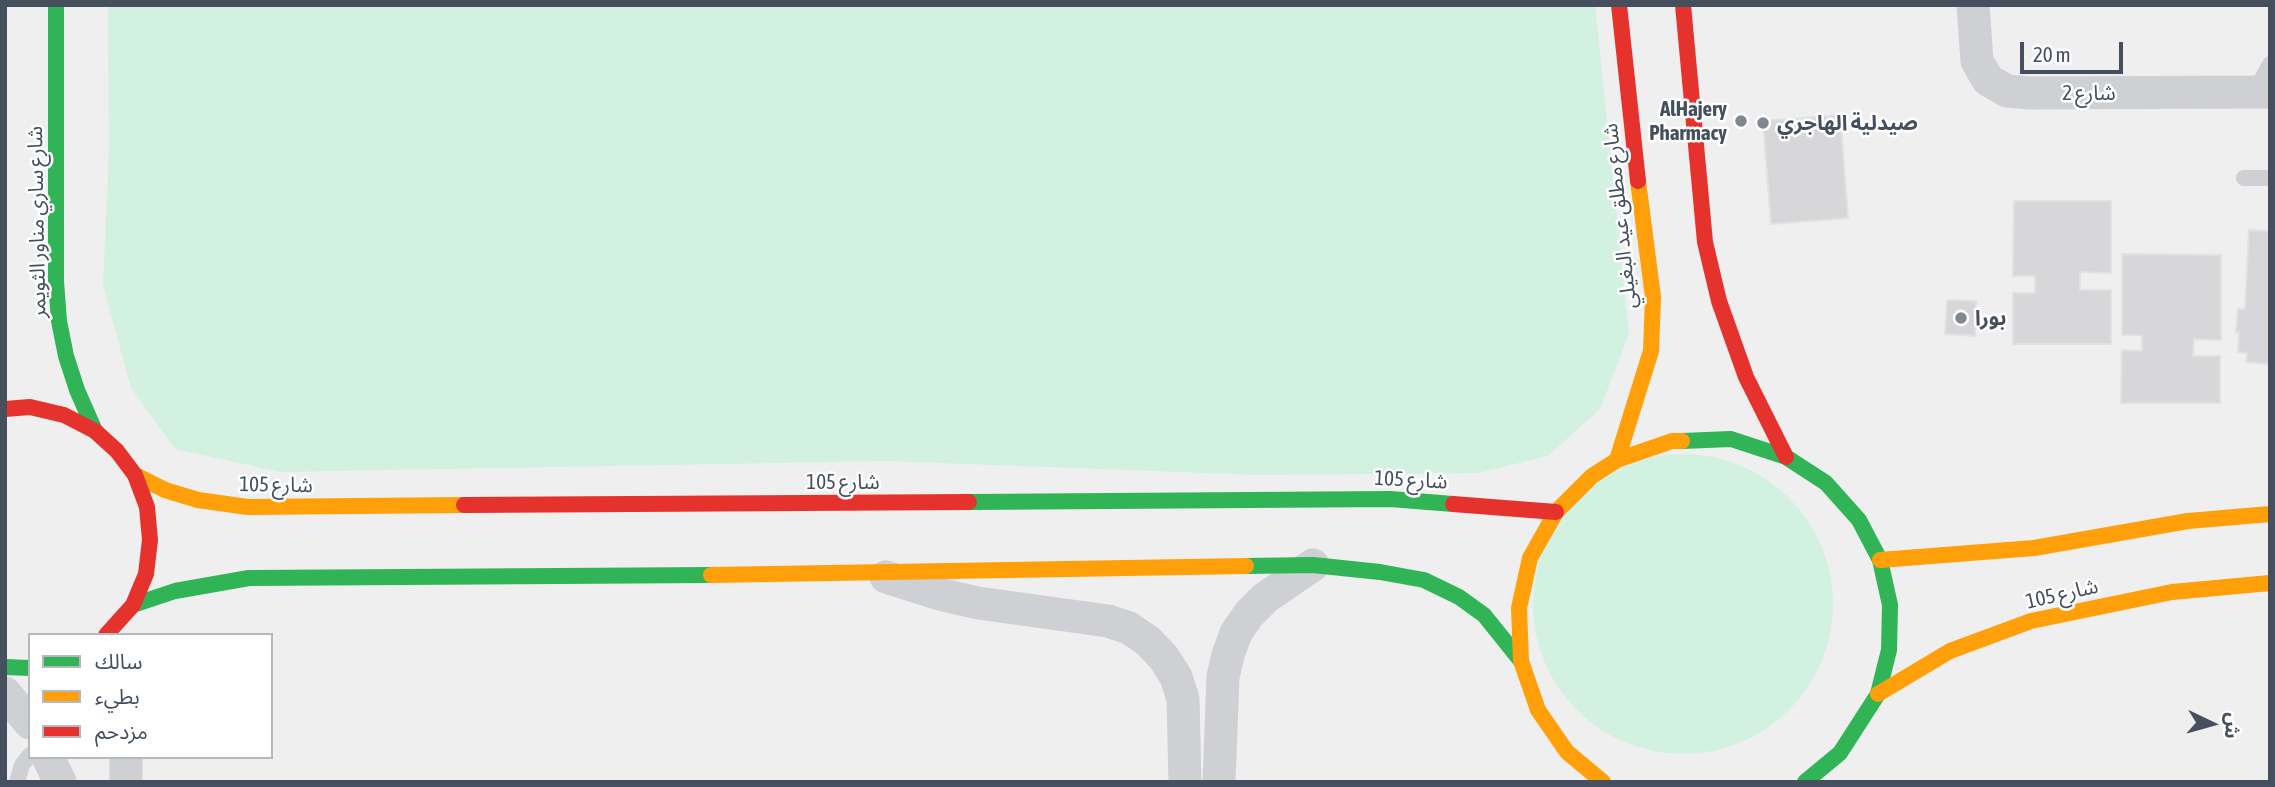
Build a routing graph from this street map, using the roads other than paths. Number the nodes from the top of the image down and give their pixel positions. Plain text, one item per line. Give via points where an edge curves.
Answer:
1 (56, 5) edge
2 (1619, 5) edge
3 (1684, 5) edge
4 (1973, 5) edge
5 (2265, 83) edge
6 (2244, 178) dead end
7 (2270, 178) edge
8 (5, 409) edge
9 (95, 431) junction
10 (1786, 457) junction
11 (1617, 460) junction
12 (135, 475) junction
13 (1556, 512) junction
14 (2270, 514) edge
15 (1880, 560) junction
16 (1312, 565) junction
17 (874, 572) junction
18 (2270, 583) edge
19 (122, 623) edge
20 (1521, 661) junction
21 (5, 667) edge
22 (28, 668) edge
23 (5, 693) edge
24 (1878, 694) junction
25 (28, 721) edge
26 (1840, 753) junction
27 (28, 758) edge
28 (49, 759) edge
29 (126, 759) edge
30 (1840, 772) dead end
31 (17, 782) edge
32 (60, 782) edge
33 (126, 782) edge
34 (1185, 782) edge
35 (1219, 782) edge
36 (1603, 782) edge
37 (1805, 782) edge

1 - 9 street, شارع ساري مناور الثويمر via 59,321 77,390
2 - 11 street, شارع مطلق عيد البغيلي via 1653,297 1651,351
3 - 10 street via 1708,254 1746,377
4 - 5 street, شارع 2 via 1977,61 1988,80 2007,91
6 - 7 lane
8 - 9 street via 30,408 64,415
9 - 12 street
10 - 11 street via 1719,439 1672,441
10 - 15 street via 1826,484 1859,520
11 - 13 street via 1592,476
12 - 13 street, شارع 105 via 198,500 248,507 1390,499
12 - 19 street via 147,507 150,540 146,574
13 - 20 street via 1530,558 1519,608
14 - 15 street via 2188,521 2034,548
15 - 24 street via 1889,605 1889,650
16 - 17 street
16 - 20 street via 1424,580 1484,615
16 - 35 street via 1265,598 1236,633 1223,677
17 - 19 street via 249,578 175,591
17 - 34 street via 978,603 1129,628 1148,641 1176,677 1183,699
18 - 24 street, شارع 105 via 2172,592 2031,621 1950,651
20 - 36 street via 1538,709 1567,752
21 - 22 street
23 - 25 street
24 - 26 street
26 - 30 street
26 - 37 street
27 - 31 lane
28 - 32 street
29 - 33 street

